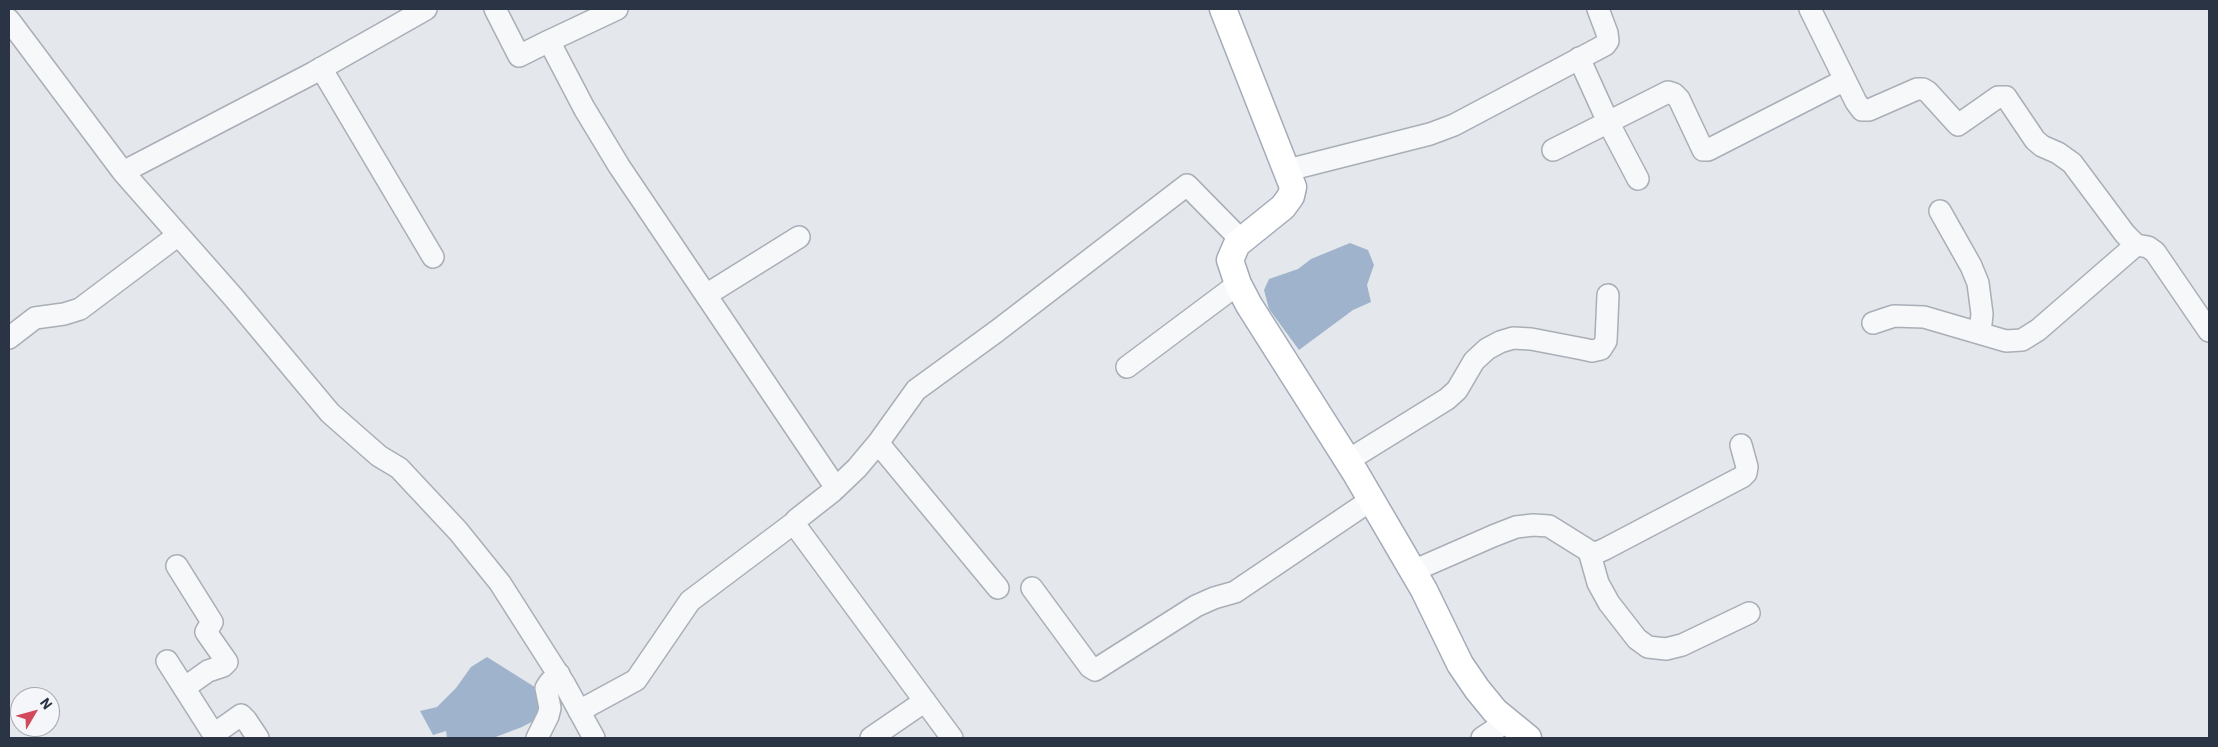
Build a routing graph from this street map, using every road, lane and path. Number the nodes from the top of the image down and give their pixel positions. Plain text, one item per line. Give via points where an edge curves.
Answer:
1 (426, 9) edge
2 (495, 9) edge
3 (617, 9) edge
4 (1223, 9) edge
5 (1598, 9) edge
6 (1810, 9) edge
7 (9, 20) edge
8 (549, 40) junction
9 (1579, 58) junction
10 (321, 68) junction
11 (1845, 80) junction
12 (1608, 122) junction
13 (1553, 150) dead end
14 (1288, 170) junction
15 (123, 172) junction
16 (1638, 179) dead end
17 (1940, 211) dead end
18 (176, 236) junction
19 (799, 237) dead end
20 (1241, 240) junction
21 (2136, 245) junction
22 (433, 257) dead end
23 (1238, 284) junction
24 (706, 295) junction
25 (1608, 295) dead end
26 (1873, 323) dead end
27 (2209, 331) edge
28 (1980, 333) junction
29 (9, 338) edge
30 (1127, 367) dead end
31 (878, 443) junction
32 (1742, 445) dead end
33 (1347, 461) junction
34 (835, 489) junction
35 (1371, 500) junction
36 (795, 522) junction
37 (1589, 551) junction
38 (177, 566) dead end
39 (1413, 571) junction
40 (998, 588) dead end
41 (1032, 588) dead end
42 (1749, 613) dead end
43 (167, 661) dead end
44 (559, 674) junction
45 (184, 688) junction
46 (926, 701) junction
47 (579, 711) junction
48 (1506, 722) junction
49 (215, 736) edge
50 (258, 738) edge
51 (537, 738) edge
52 (594, 738) edge
53 (871, 738) edge
54 (952, 738) edge
55 (1482, 738) edge
56 (1528, 738) edge

1 - 10 street
2 - 8 street via 519,56
3 - 8 street
4 - 14 main road
5 - 9 street via 1608,42
6 - 11 street
7 - 15 street
8 - 24 street via 619,166
9 - 12 street
9 - 14 street via 1443,130
10 - 15 street
10 - 22 street
11 - 12 street via 1708,150 1703,150 1679,99 1668,92
11 - 21 street via 1862,110 1922,89 1958,125 1998,97 2006,97 2035,140 2072,163
12 - 13 street
12 - 16 street
14 - 20 main road via 1293,187 1287,202
15 - 18 street
17 - 28 street via 1978,283 1982,314
18 - 29 street via 80,309 35,318
18 - 44 street via 337,420 379,456 399,468 458,531 500,583
19 - 24 street
20 - 23 main road via 1230,260
20 - 31 street via 1187,185 916,390
21 - 27 street via 2155,252
21 - 28 street via 2029,337 2006,341
23 - 30 street
23 - 33 main road
24 - 34 street
25 - 33 street via 1606,341 1601,349 1583,350 1531,338 1500,342 1474,361 1457,390 1447,399
26 - 28 street via 1894,316 1924,317
31 - 34 street
31 - 40 street
32 - 37 street via 1746,473 1739,480 1606,550
33 - 35 main road
34 - 36 street
35 - 39 main road
35 - 41 street via 1235,592 1196,606 1094,670
36 - 46 street
36 - 47 street via 690,602 636,680
37 - 39 street via 1549,526 1533,525 1493,536
37 - 42 street via 1595,576 1608,603 1648,647 1666,649 1682,645
38 - 45 street via 212,622 206,632 227,662
39 - 48 main road via 1460,664
43 - 45 street
44 - 47 street
44 - 51 street via 546,688 550,708
45 - 49 street
46 - 53 street
46 - 54 street
47 - 52 street
48 - 55 street
48 - 56 main road
49 - 50 street via 241,716

